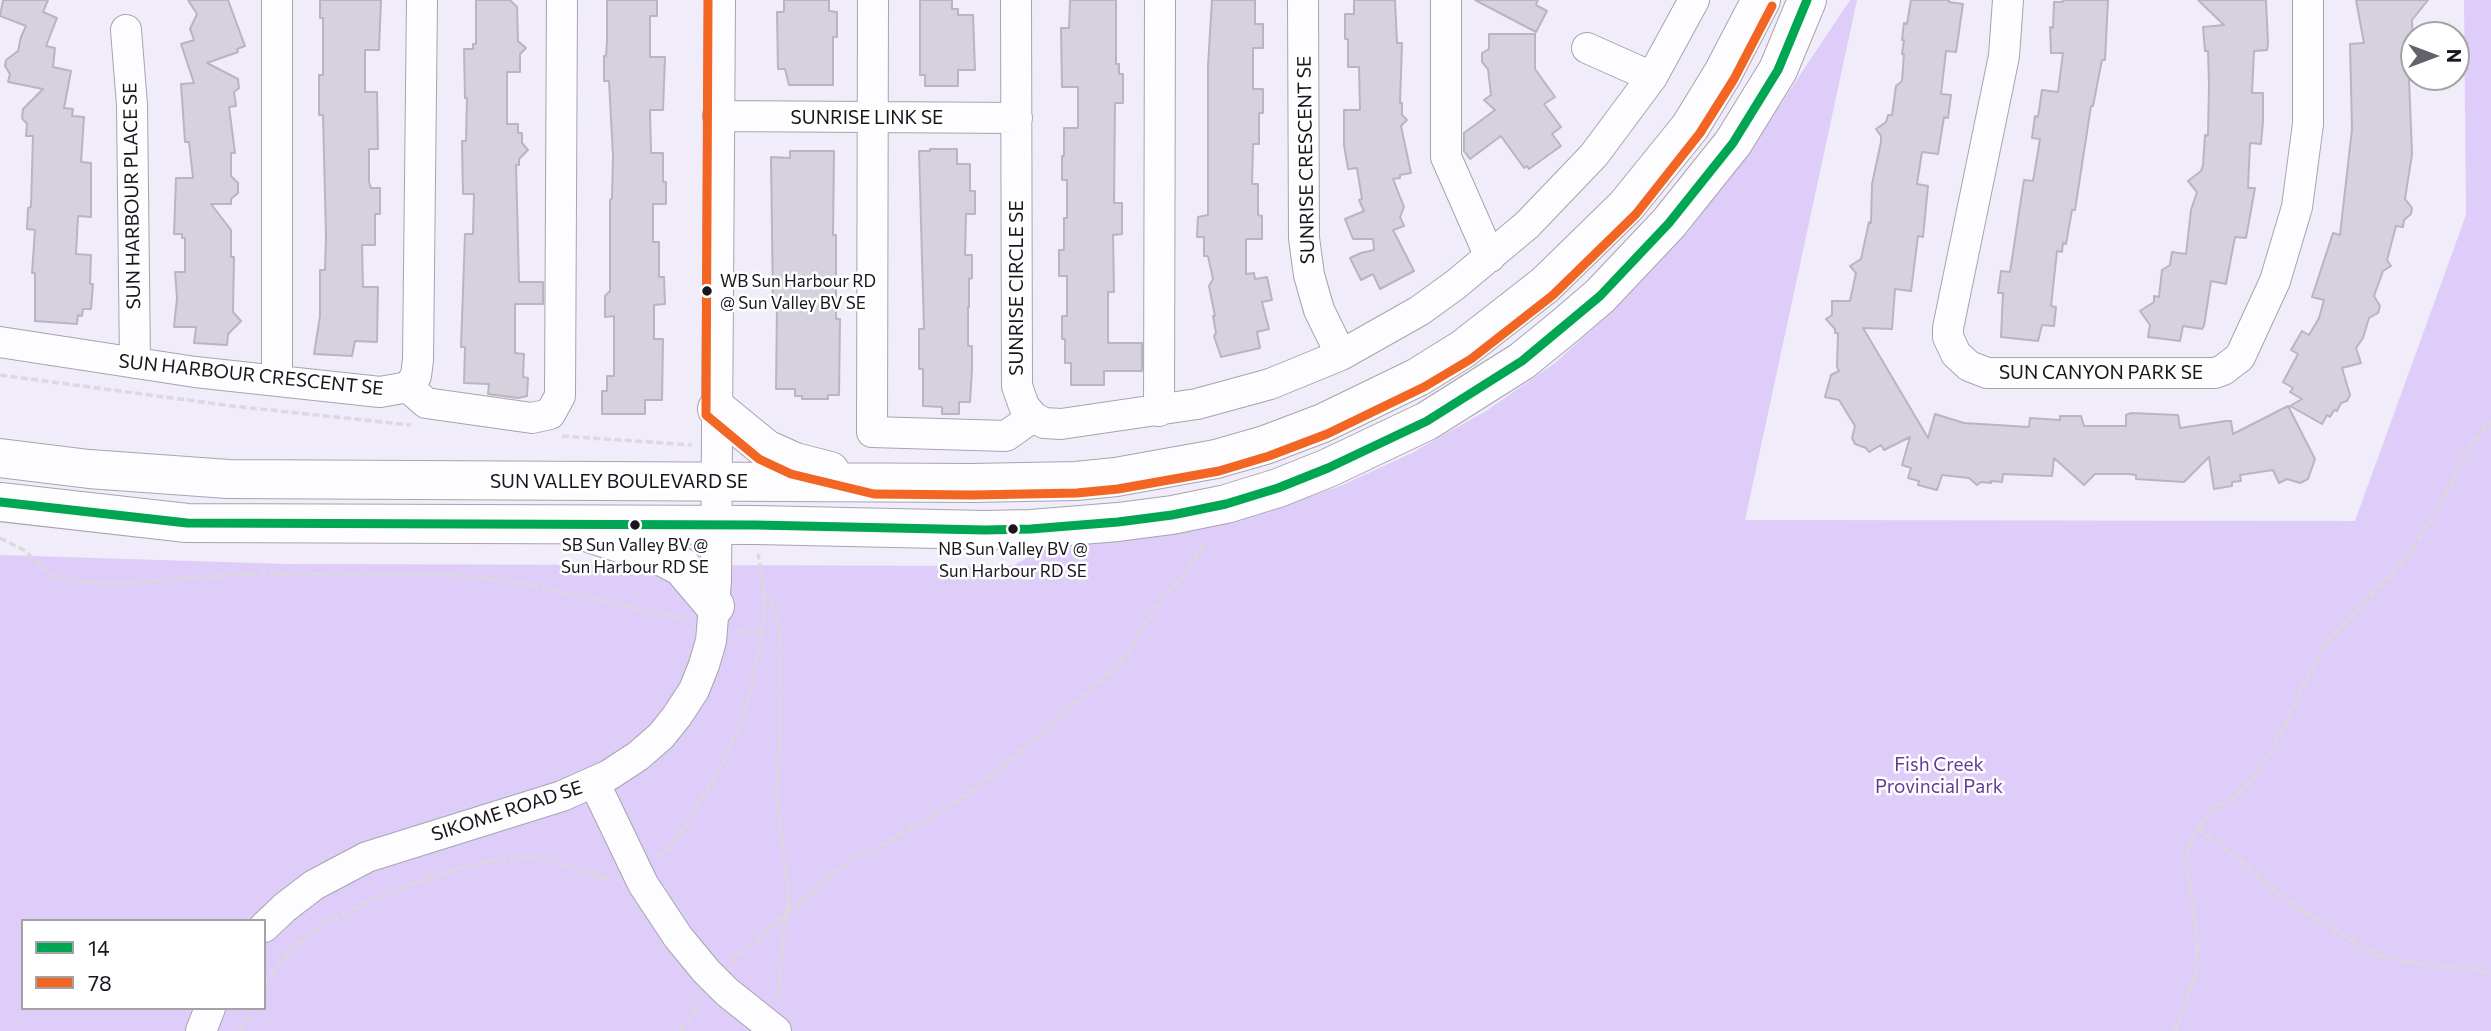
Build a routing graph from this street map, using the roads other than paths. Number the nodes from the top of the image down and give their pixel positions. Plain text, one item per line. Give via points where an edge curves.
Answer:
1 (277, 0) edge
2 (422, 0) edge
3 (562, 0) edge
4 (720, 0) edge
5 (873, 0) edge
6 (1016, 0) edge
7 (1160, 0) edge
8 (1303, 0) edge
9 (1446, 0) edge
10 (1694, 0) edge
11 (1761, 0) edge
12 (1807, 0) edge
13 (1831, 0) edge
14 (2008, 0) edge
15 (2308, 0) edge
16 (126, 30) dead end
17 (1587, 48) dead end
18 (1778, 70) junction
19 (1652, 77) junction
20 (718, 116) junction
21 (873, 118) junction
22 (1017, 118) junction
23 (1490, 257) junction
24 (0, 342) edge
25 (1340, 355) junction
26 (135, 363) junction
27 (277, 381) junction
28 (408, 387) junction
29 (717, 409) junction
30 (1159, 411) junction
31 (1033, 418) junction
32 (0, 458) edge
33 (717, 481) junction
34 (877, 482) junction
35 (0, 502) edge
36 (556, 524) junction
37 (717, 525) junction
38 (714, 615) junction
39 (594, 782) junction
40 (266, 925) edge
41 (209, 1010) edge
42 (774, 1030) edge
43 (201, 1031) edge

1 - 27 street
2 - 28 street, SUN HARBOUR CRESCENT SE via 418,360 416,376
3 - 28 street via 560,396 550,414 532,418 426,403
4 - 20 street, SIKOME ROAD SE
5 - 21 street
6 - 22 street, SUNRISE CIRCLE SE
7 - 30 street
8 - 25 street, SUNRISE CRESCENT SE via 1304,238 1319,310
9 - 23 street via 1446,157
10 - 19 street
11 - 34 main road, SUN VALLEY BOULEVARD SE via 1690,127 1626,206 1545,285 1463,349 1418,377 1265,445 1171,468 1076,481
12 - 18 main road
13 - 18 main road
14 - 15 street, SUN CANYON PARK SE via 2004,56 1948,328 1951,345 1962,360 1987,373 2204,373 2223,370 2240,357 2275,281 2297,206 2308,124
16 - 26 street, SUN HARBOUR PLACE SE via 132,106
17 - 19 street
18 - 37 main road via 1702,185 1600,296 1522,361 1475,392 1404,433 1328,468 1226,504 1091,524 985,530
19 - 23 street via 1570,182
20 - 21 street, SUNRISE LINK SE
20 - 29 street, SIKOME ROAD SE
21 - 22 street, SUNRISE LINK SE
21 - 31 street via 872,432 1006,436
22 - 31 street, SUNRISE CIRCLE SE via 1017,386
23 - 25 street via 1419,311
24 - 26 street, SUN HARBOUR CRESCENT SE
25 - 30 street via 1270,384
26 - 27 street, SUN HARBOUR CRESCENT SE
27 - 28 street, SUN HARBOUR CRESCENT SE via 380,392
29 - 33 street, SIKOME ROAD SE
29 - 34 main road via 766,449 795,462
30 - 31 street via 1061,424
32 - 33 main road, SUN VALLEY BOULEVARD SE via 229,479
33 - 34 main road, SUN VALLEY BOULEVARD SE
33 - 37 street, SIKOME ROAD SE
35 - 36 main road via 187,523
36 - 37 main road
36 - 38 main road via 674,562 687,572
37 - 38 street, SIKOME ROAD SE
38 - 39 street, SIKOME ROAD SE via 698,681 672,723 638,756
39 - 40 street, SIKOME ROAD SE via 367,857 314,885
39 - 42 street via 638,876 678,937 727,992
41 - 43 street

